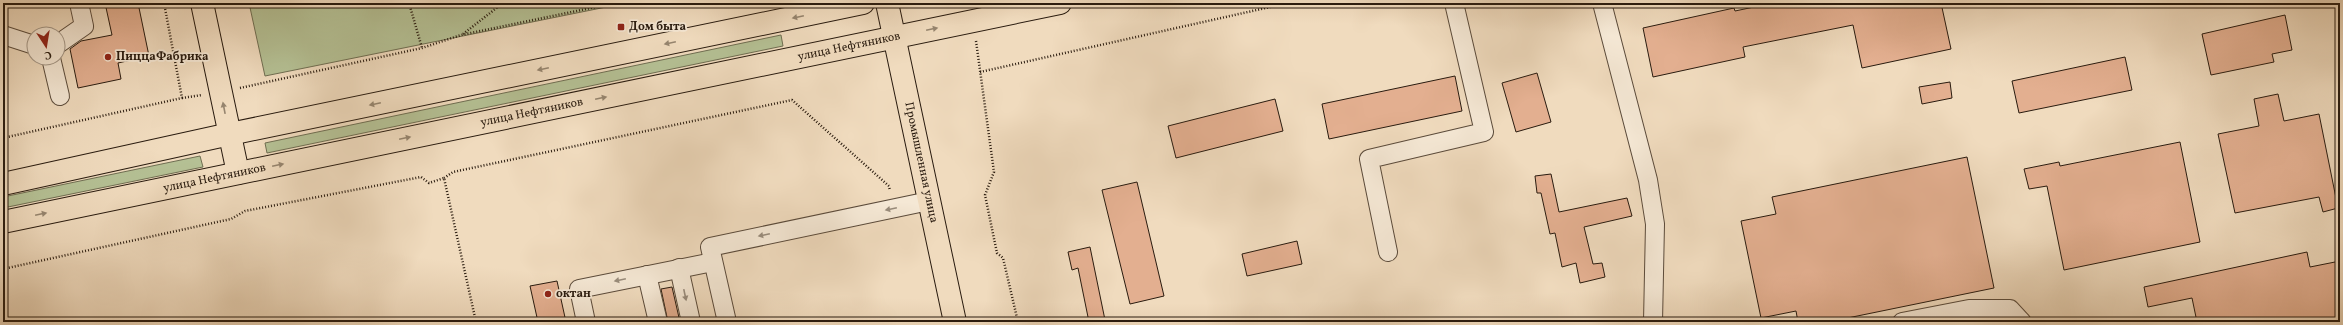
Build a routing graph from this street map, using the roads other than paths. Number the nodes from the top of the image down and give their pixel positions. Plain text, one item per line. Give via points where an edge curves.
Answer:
1 (79, 3) edge
2 (202, 3) edge
3 (863, 3) edge
4 (887, 3) edge
5 (1060, 3) edge
6 (1454, 3) edge
7 (1602, 3) edge
8 (3, 35) edge
9 (894, 37) junction
10 (66, 38) edge
11 (26, 42) edge
12 (53, 66) edge
13 (60, 96) dead end
14 (230, 134) junction
15 (238, 173) junction
16 (3, 184) edge
17 (929, 201) junction
18 (3, 222) edge
19 (1388, 252) dead end
20 (713, 262) junction
21 (679, 268) junction
22 (647, 275) junction
23 (586, 322) edge
24 (658, 322) edge
25 (691, 322) edge
26 (727, 322) edge
27 (955, 322) edge
28 (1653, 322) edge
29 (1902, 322) edge
30 (2022, 322) edge

1 - 10 lane via 84,26
14 -> 2 main road
3 -> 14 main road
4 - 9 main road, Промышленная улица
9 -> 5 main road, улица Нефтяников
6 - 19 lane via 1484,132 1369,159
7 - 28 lane via 1649,187 1655,224
8 - 11 lane
15 -> 9 main road, улица Нефтяников
9 - 17 main road, Промышленная улица
12 - 13 lane
14 - 15 main road
14 - 16 main road
18 -> 15 main road, улица Нефтяников
17 -> 20 lane via 710,247
17 - 27 main road, Промышленная улица
20 - 21 lane
20 - 26 lane
21 - 22 lane
21 -> 25 lane
22 -> 23 lane via 579,289
22 - 24 lane
29 - 30 lane via 1968,309 2010,309

